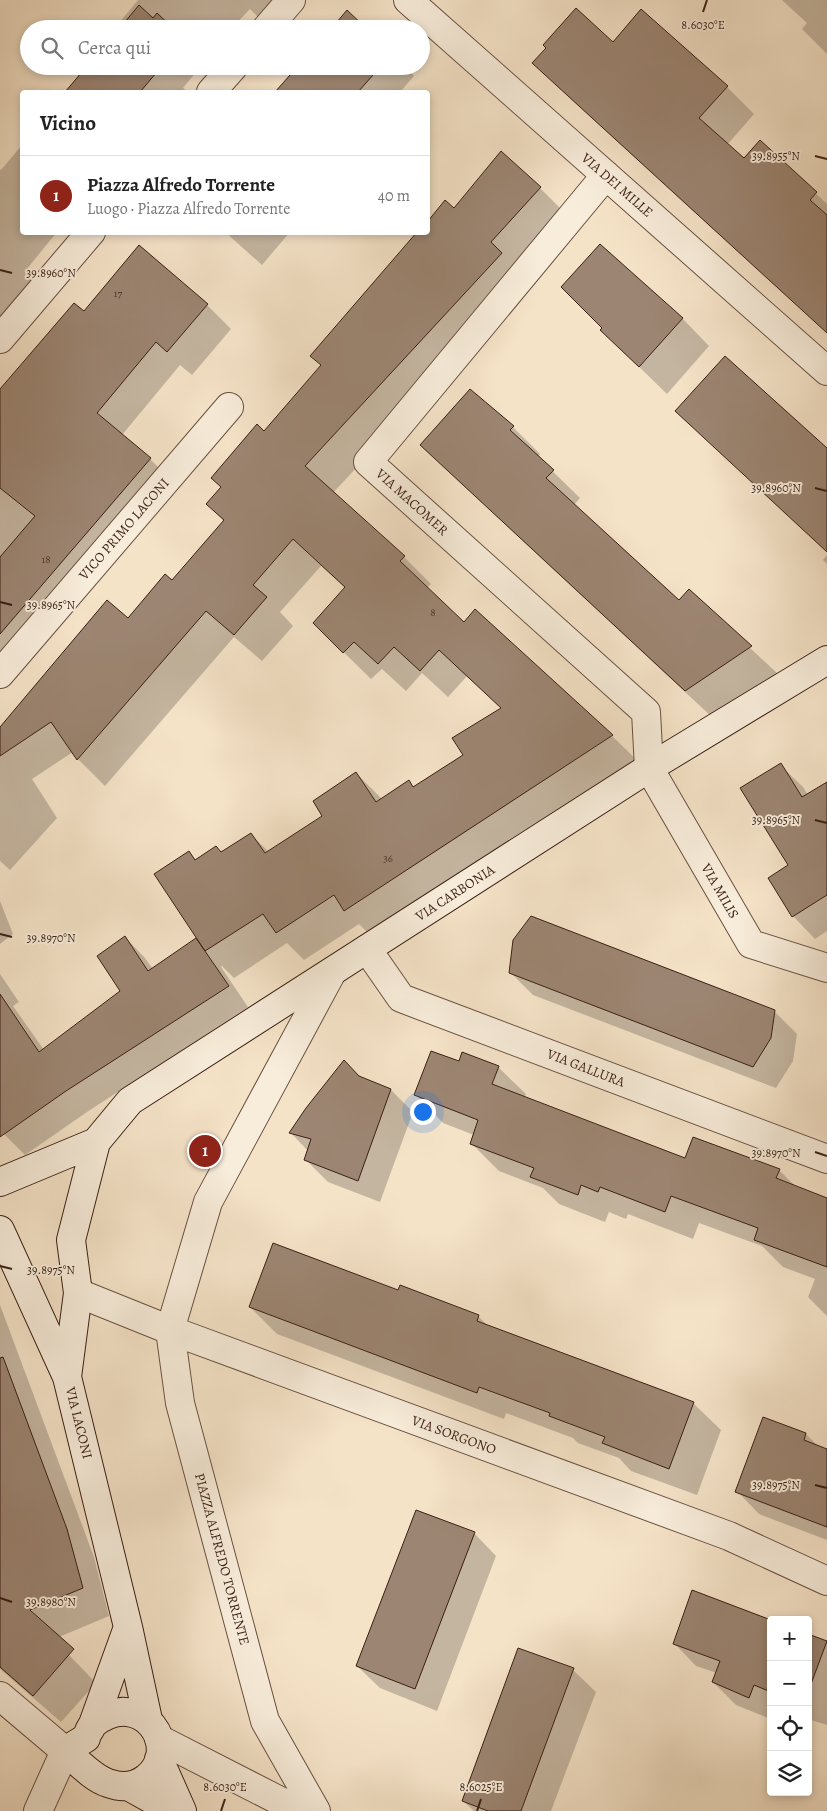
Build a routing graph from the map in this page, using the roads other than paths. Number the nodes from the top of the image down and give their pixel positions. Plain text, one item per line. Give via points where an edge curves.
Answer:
1 (291, 0) edge
2 (408, 0) edge
3 (274, 20) edge
4 (226, 75) edge
5 (213, 90) edge
6 (606, 175) junction
7 (88, 235) edge
8 (0, 339) edge
9 (827, 371) edge
10 (229, 407) dead end
11 (827, 660) edge
12 (0, 674) edge
13 (649, 768) junction
14 (367, 949) junction
15 (827, 968) edge
16 (332, 972) junction
17 (96, 1142) junction
18 (827, 1159) edge
19 (0, 1182) edge
20 (0, 1230) edge
21 (78, 1293) junction
22 (170, 1330) junction
23 (67, 1377) junction
24 (827, 1581) edge
25 (128, 1627) junction
26 (0, 1696) edge
27 (81, 1738) junction
28 (155, 1739) junction
29 (128, 1786) junction
30 (38, 1811) edge
31 (173, 1811) edge
32 (182, 1811) edge
33 (292, 1811) edge
34 (316, 1811) edge

1 - 3 street
2 - 6 street, VIA DEI MILLE
4 - 5 street
6 - 9 street, VIA DEI MILLE
6 - 13 street, VIA MACOMER via 368,462 646,712
7 - 8 street
10 - 12 street, VICO PRIMO LACONI
11 - 13 street, VIA CARBONIA
13 - 14 street, VIA CARBONIA
13 - 15 street, VIA MILIS via 751,944
14 - 16 street, VIA CARBONIA
14 - 18 street, VIA GALLURA via 401,998
16 - 17 street, VIA CARBONIA via 130,1101
16 - 22 street, PIAZZA ALFREDO TORRENTE via 208,1202
17 - 19 street, VIA CARBONIA
17 - 21 street, VIA CARBONIA via 71,1240
20 - 23 street, VIA LACONI
21 - 22 street, VIA SORGONO
21 - 23 street, VIA CARBONIA
22 - 24 street, VIA SORGONO via 729,1536
22 - 34 street, PIAZZA ALFREDO TORRENTE via 180,1403 265,1721
23 - 25 street, VIA LACONI
25 - 27 street
25 - 28 street
26 - 27 street
27 - 28 street via 102,1717 126,1711 137,1714
27 - 29 street via 86,1760 97,1777 107,1783
27 - 30 street
28 - 29 street via 154,1769 139,1783
28 - 32 street
28 - 33 street
29 - 31 street

